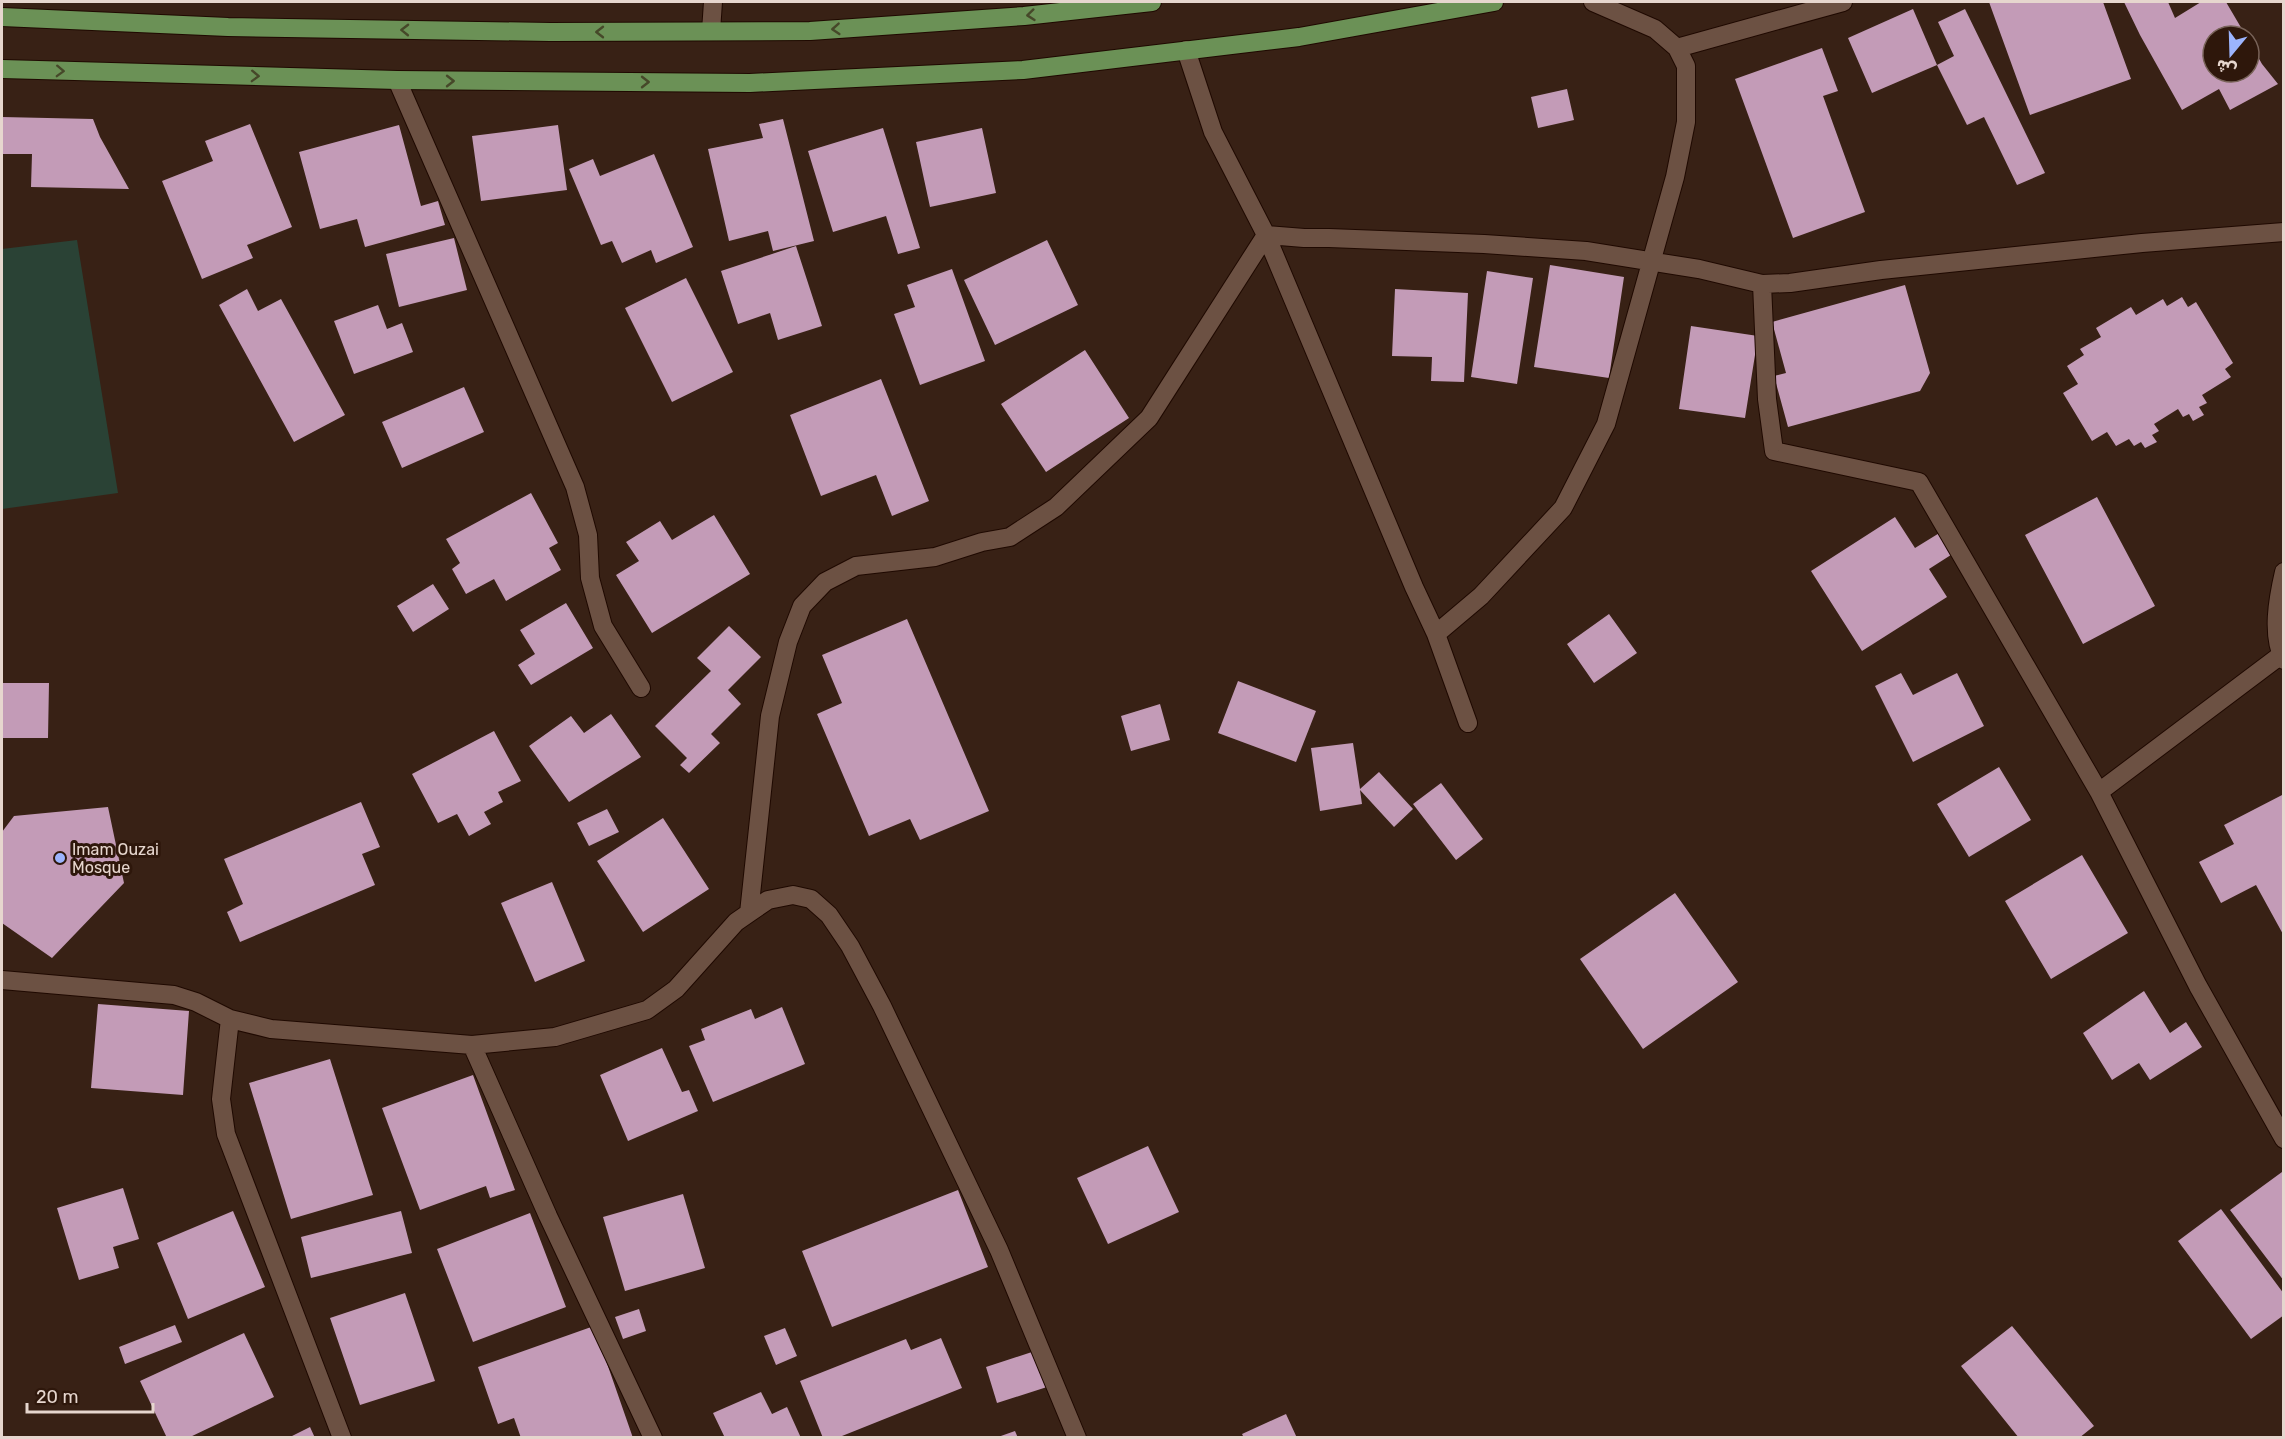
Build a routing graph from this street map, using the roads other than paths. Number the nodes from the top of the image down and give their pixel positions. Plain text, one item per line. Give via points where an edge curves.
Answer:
1 (713, 2) edge
2 (1152, 2) edge
3 (1494, 2) edge
4 (1593, 2) edge
5 (1843, 2) edge
6 (2, 17) edge
7 (711, 31) junction
8 (1677, 48) junction
9 (1186, 50) junction
10 (2, 69) edge
11 (397, 80) junction
12 (2283, 232) edge
13 (1266, 235) junction
14 (1652, 260) junction
15 (1762, 284) junction
16 (2283, 572) edge
17 (1436, 634) junction
18 (2282, 657) edge
19 (641, 688) dead end
20 (1468, 723) dead end
21 (2098, 792) junction
22 (749, 912) junction
23 (2, 980) edge
24 (230, 1019) junction
25 (472, 1046) junction
26 (2283, 1139) edge
27 (342, 1437) edge
28 (653, 1437) edge
29 (1077, 1437) edge

1 - 7 street
2 -> 7 main road via 1024,16 822,30
3 - 9 main road via 1299,37
4 - 8 street via 1655,29
5 - 8 street
7 -> 6 main road via 240,27
8 - 14 street via 1686,66 1686,122
11 -> 9 main road via 750,82 1023,70
9 - 13 street via 1213,132
10 -> 11 main road
11 - 19 street via 575,487 588,535 590,578 603,626
12 - 15 street via 2142,243 1881,270 1790,284
13 - 14 street via 1484,244
13 - 17 street
13 - 22 street via 1149,418 1056,507 1011,537 935,557 856,566 825,582 802,606 788,642 770,716
14 - 15 street
14 - 17 street via 1606,424 1563,508 1481,596
15 - 21 street via 1767,399 1774,451 1919,482
16 - 18 street via 2278,598
17 - 20 street
18 - 21 street
21 - 26 street via 2198,986
22 - 25 street via 676,989 647,1010 555,1037
22 - 29 street via 768,900 793,895 811,899 829,915 850,946 999,1250
23 - 24 street via 174,995
24 - 25 street via 271,1029
24 - 27 street via 221,1099 226,1134
25 - 28 street

